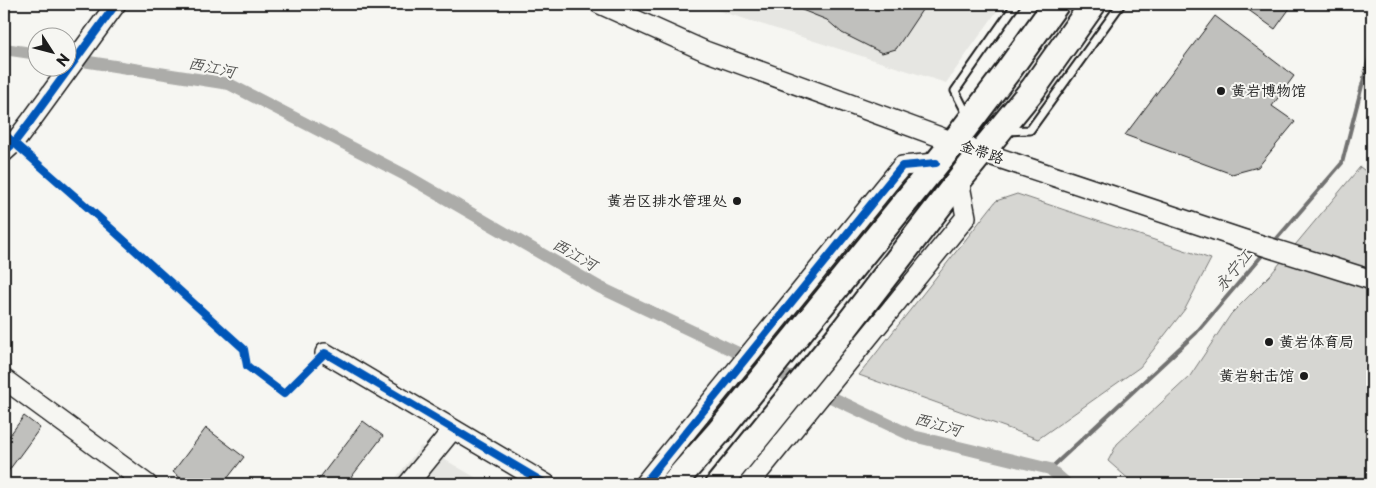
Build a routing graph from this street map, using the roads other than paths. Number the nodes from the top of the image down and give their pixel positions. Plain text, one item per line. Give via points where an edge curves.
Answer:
1 (116, 4) edge
2 (600, 4) edge
3 (1016, 4) edge
4 (1056, 4) edge
5 (1093, 4) edge
6 (1121, 4) edge
7 (970, 121) junction
8 (997, 132) junction
9 (954, 142) junction
10 (4, 152) edge
11 (981, 152) junction
12 (936, 163) junction
13 (959, 180) junction
14 (1372, 280) edge
15 (325, 353) dead end
16 (4, 379) edge
17 (452, 429) junction
18 (147, 484) edge
19 (408, 484) edge
20 (546, 484) edge
21 (644, 484) edge
22 (673, 484) edge
23 (718, 484) edge
24 (749, 484) edge

1 - 10 street via 30,122
2 - 9 street, 金带路 via 705,51
3 - 7 lane via 955,91
4 - 7 highway
5 - 8 highway
6 - 8 lane via 1030,130
7 - 9 highway
8 - 11 highway
9 - 11 street, 金带路
9 - 12 highway
11 - 13 highway
11 - 14 street, 金带路
12 - 21 street via 902,166
12 - 22 highway
13 - 23 highway via 839,336
13 - 24 street via 966,217
15 - 17 street
16 - 18 street
17 - 19 street
17 - 20 street

